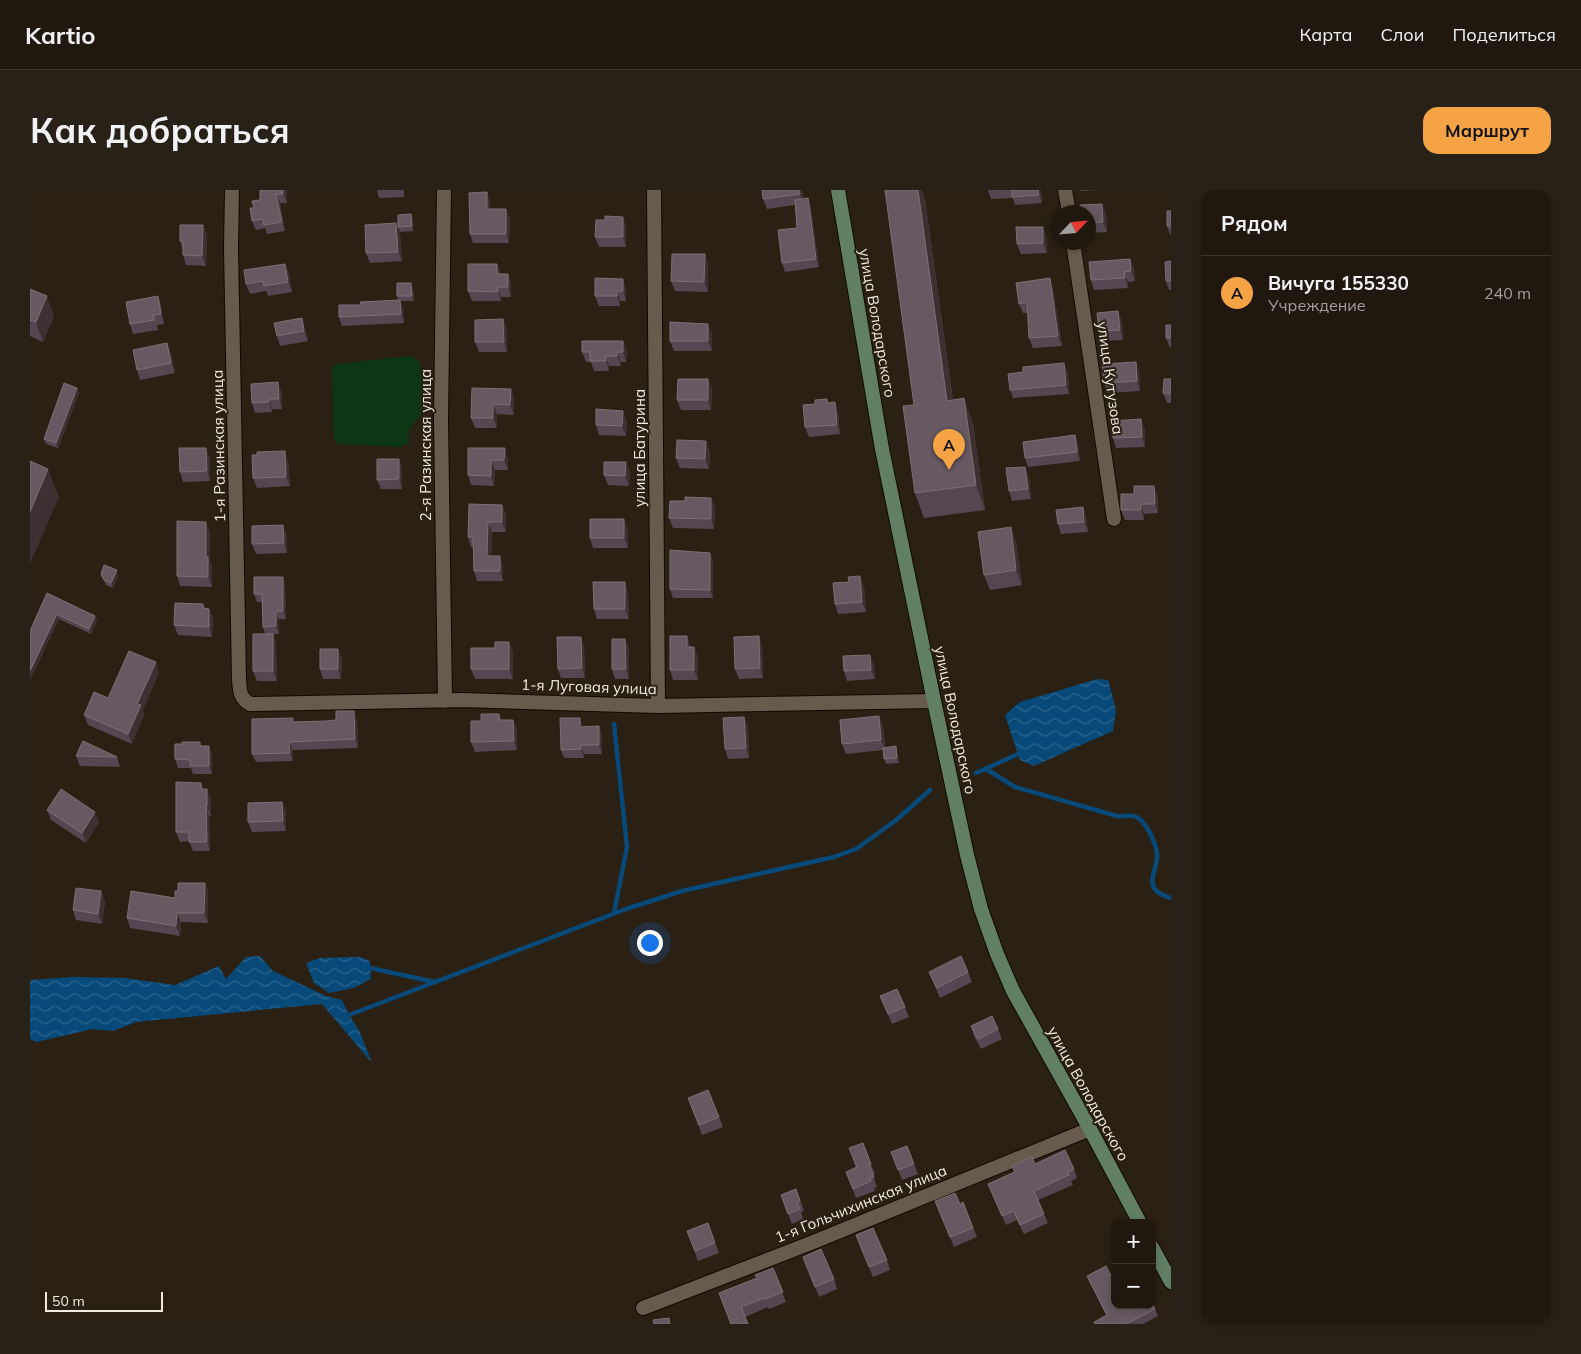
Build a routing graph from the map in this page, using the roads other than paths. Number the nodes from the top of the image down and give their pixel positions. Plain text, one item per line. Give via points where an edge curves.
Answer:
1 (232, 190) edge
2 (444, 190) edge
3 (654, 190) edge
4 (838, 190) edge
5 (1065, 190) edge
6 (1068, 205) edge
7 (1074, 250) edge
8 (1114, 519) dead end
9 (243, 700) joint
10 (445, 701) junction
11 (934, 701) junction
12 (658, 706) junction
13 (1090, 1129) junction
14 (1138, 1219) edge
15 (1156, 1254) edge
16 (1171, 1282) edge
17 (643, 1308) dead end

1 - 9 street, 1-я Разинская улица via 239,679
2 - 10 street, 2-я Разинская улица via 441,419
3 - 12 street, улица Батурина
4 - 11 main road, улица Володарского via 882,449
5 - 6 street
7 - 8 street, улица Кутузова
9 - 10 street, 1-я Луговая улица via 250,704
10 - 12 street, 1-я Луговая улица
11 - 12 street, 1-я Луговая улица
11 - 13 main road, улица Володарского via 981,909 994,945 1013,991
13 - 14 main road, улица Володарского
13 - 17 street, 1-я Гольчихинская улица
15 - 16 main road

